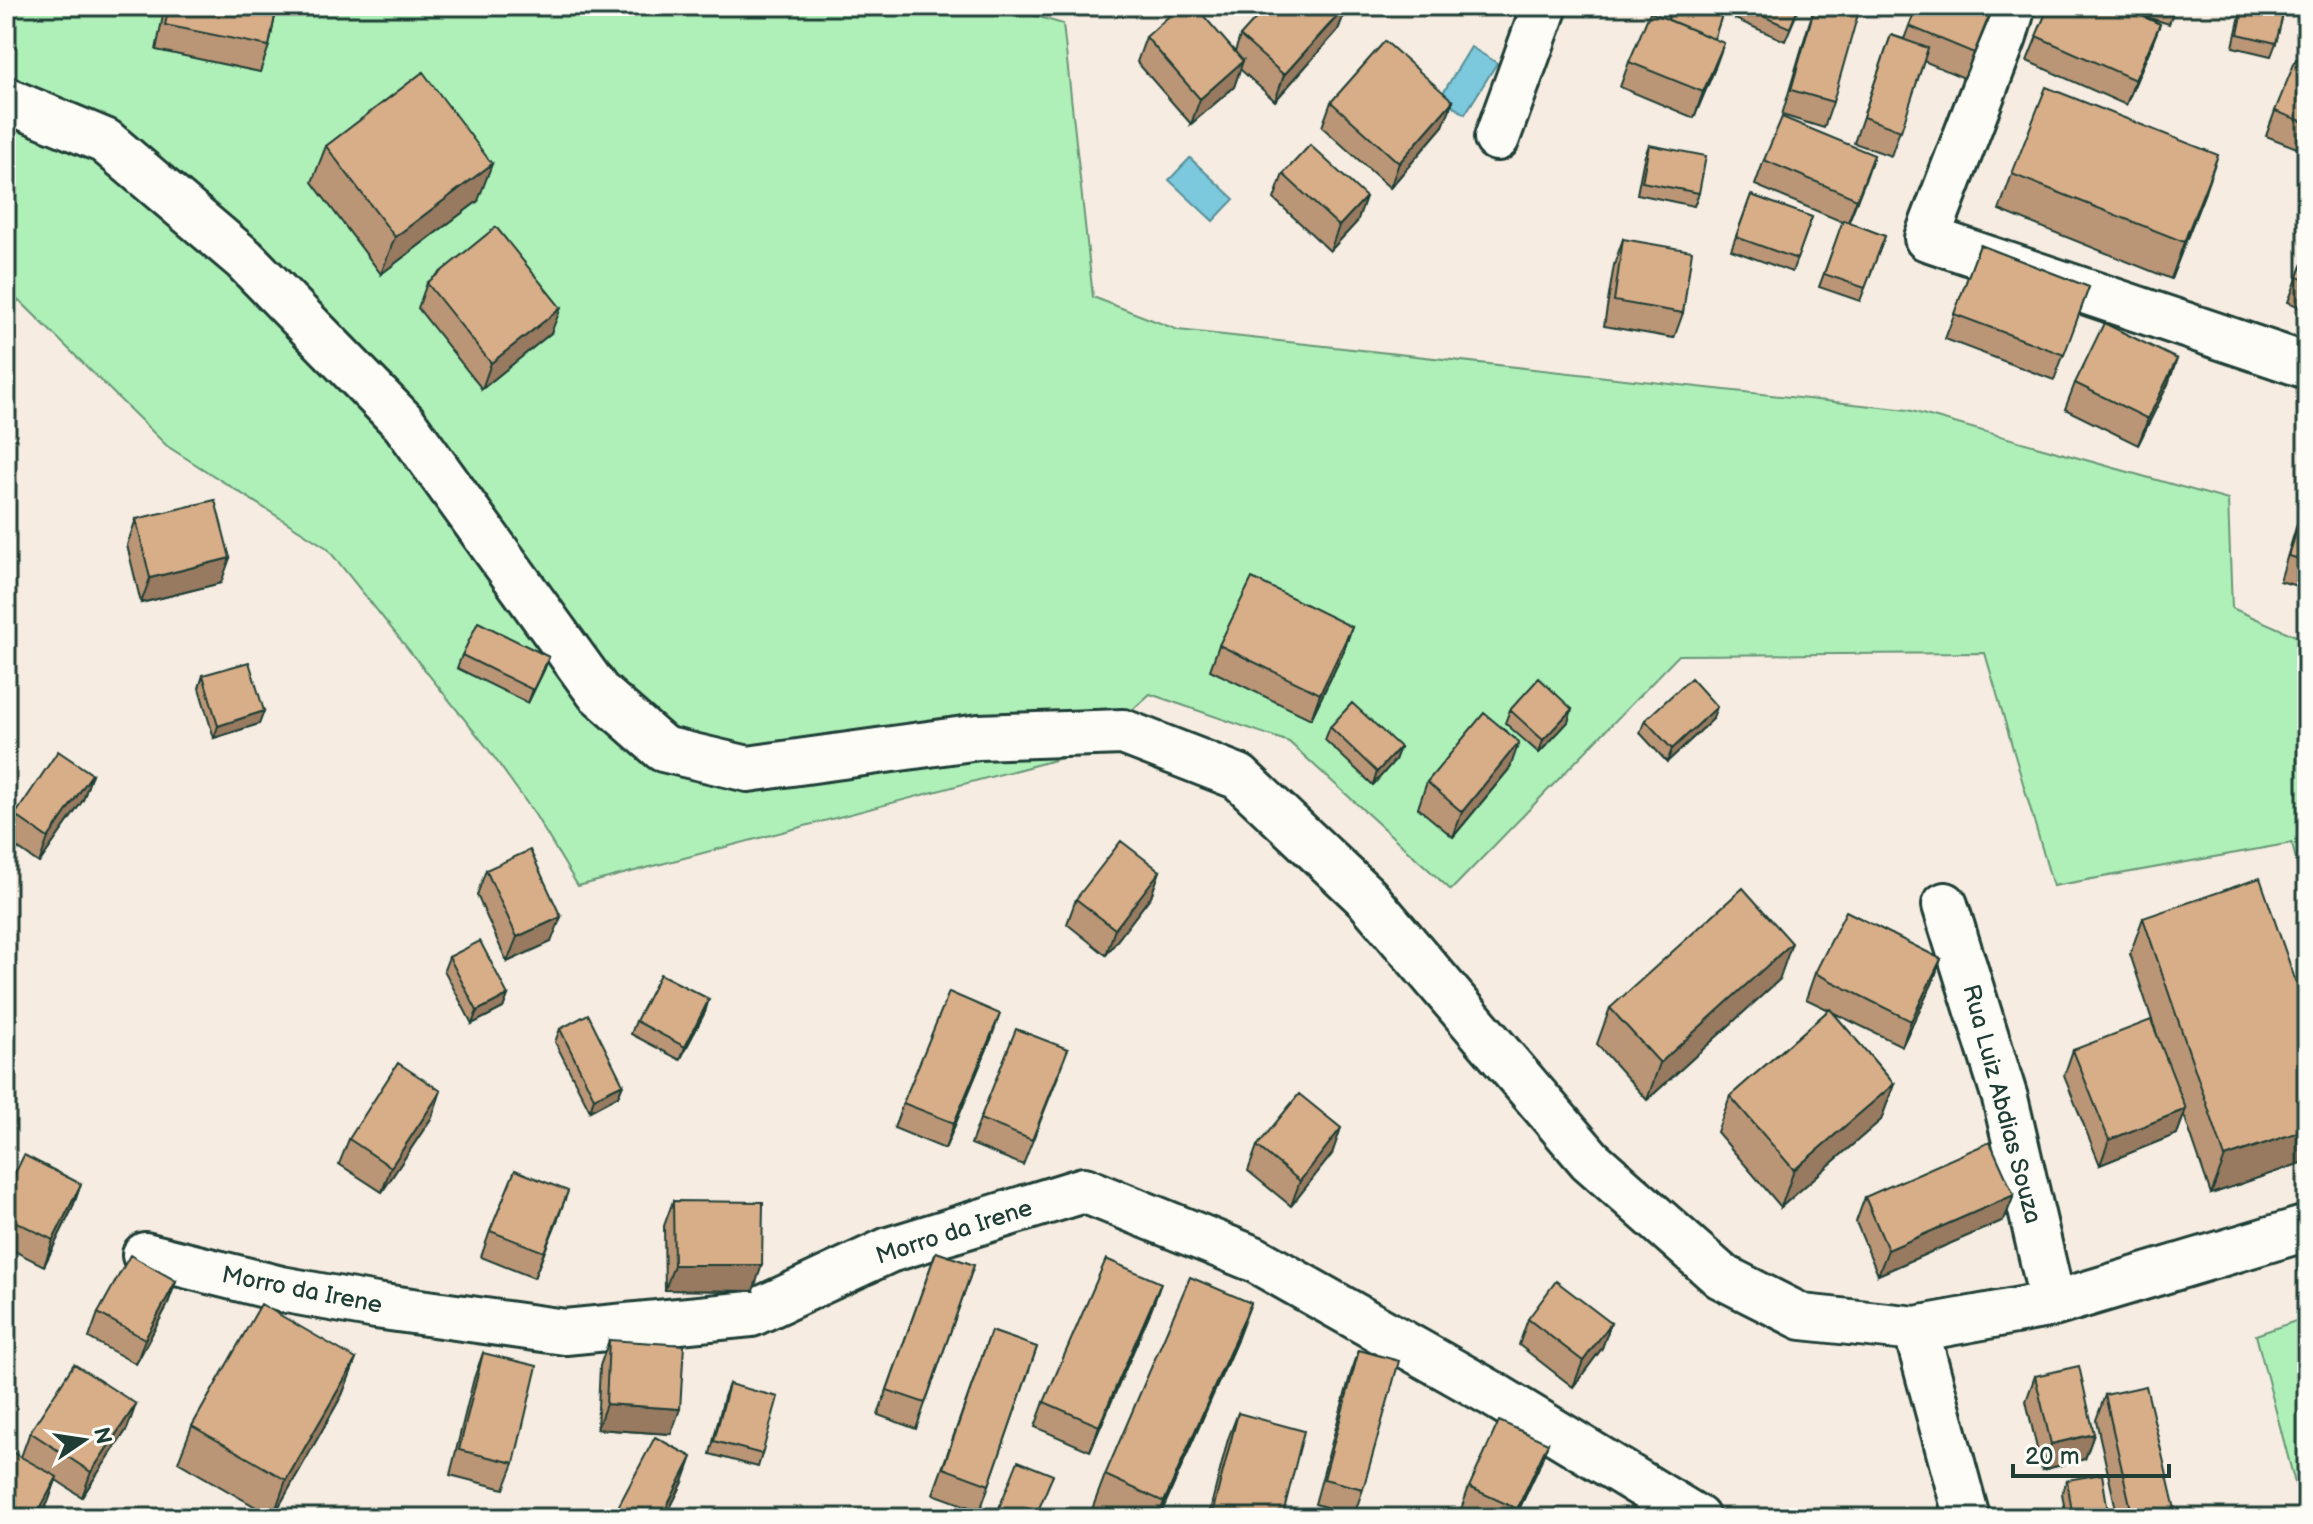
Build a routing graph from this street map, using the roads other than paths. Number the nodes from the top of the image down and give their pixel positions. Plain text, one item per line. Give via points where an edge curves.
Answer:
1 (1545, 6) edge
2 (2013, 6) edge
3 (6, 100) edge
4 (1497, 138) dead end
5 (2307, 366) edge
6 (1945, 905) dead end
7 (2307, 1228) edge
8 (145, 1255) dead end
9 (2053, 1304) junction
10 (1916, 1329) junction
11 (1697, 1518) edge
12 (1967, 1518) edge

1 - 4 street
2 - 5 street via 1927,238
3 - 10 street via 105,141 244,259 404,423 598,692 663,749 748,769 979,737 1123,732 1239,777 1366,897 1590,1160 1721,1276 1802,1317
6 - 9 street, Rua Luiz Abdias Souza via 2005,1098
7 - 9 street
8 - 11 street, Morro da Irene via 281,1289 565,1332 751,1314 889,1250 1084,1190 1254,1259
9 - 10 street
10 - 12 street

